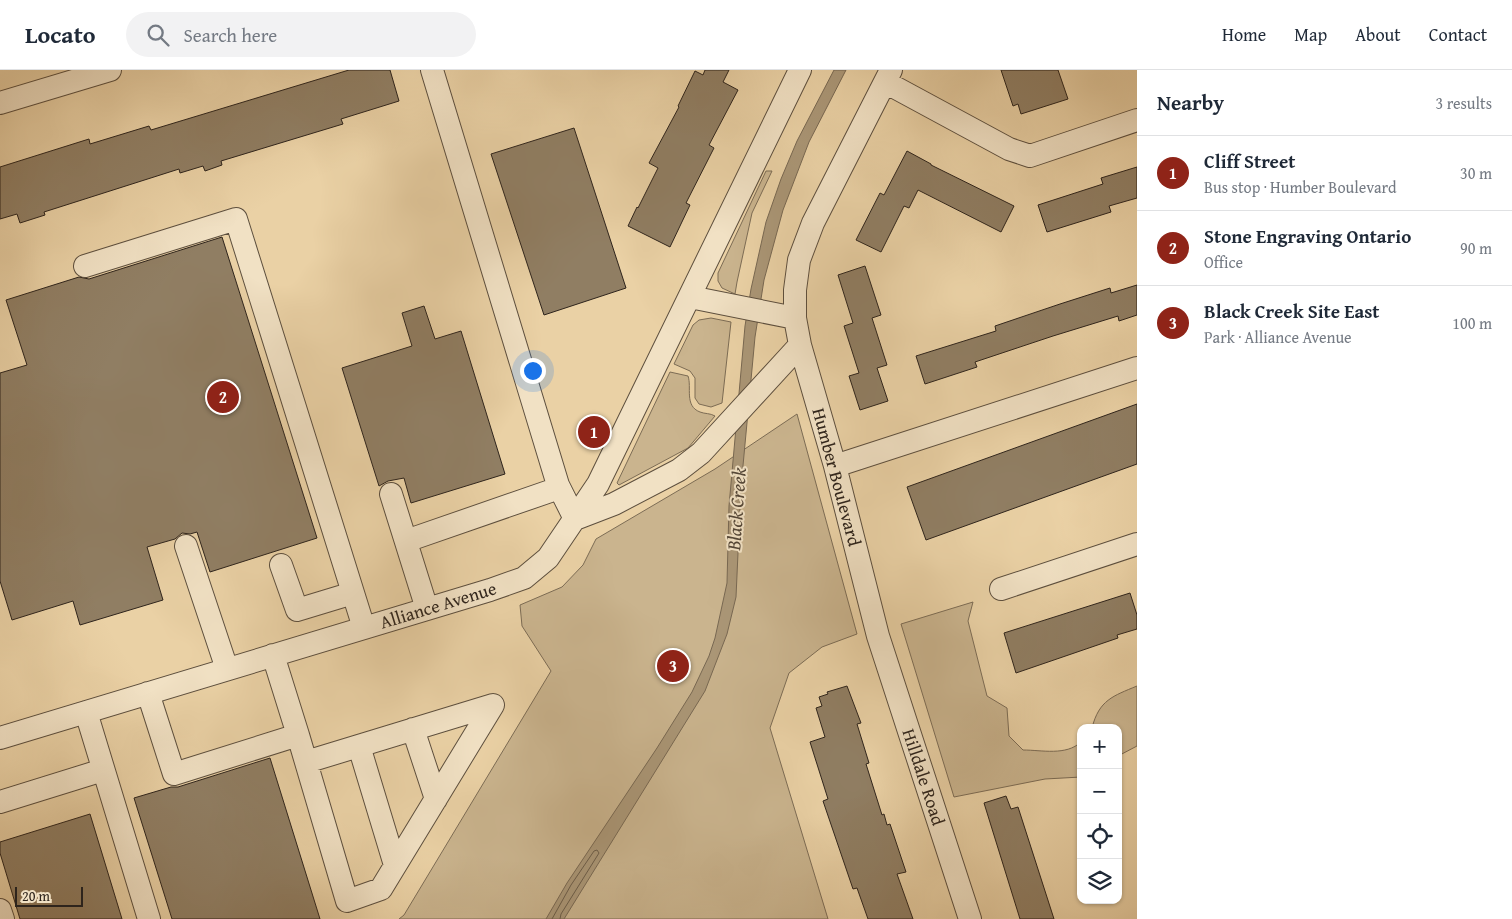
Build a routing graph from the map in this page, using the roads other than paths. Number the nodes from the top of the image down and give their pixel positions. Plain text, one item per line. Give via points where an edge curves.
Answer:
1 (110, 70) edge
2 (432, 70) edge
3 (800, 70) edge
4 (888, 76) edge
5 (0, 103) edge
6 (1137, 120) edge
7 (85, 266) dead end
8 (690, 297) junction
9 (795, 318) junction
10 (800, 345) junction
11 (1137, 368) edge
12 (834, 466) junction
13 (559, 488) junction
14 (391, 494) dead end
15 (575, 519) junction
16 (406, 541) junction
17 (1137, 544) edge
18 (186, 546) dead end
19 (281, 565) dead end
20 (1001, 590) dead end
21 (353, 593) junction
22 (427, 609) junction
23 (364, 628) junction
24 (878, 636) joint
25 (273, 656) junction
26 (227, 669) junction
27 (148, 693) junction
28 (86, 712) junction
29 (414, 729) junction
30 (298, 735) junction
31 (0, 738) edge
32 (358, 746) junction
33 (306, 762) junction
34 (104, 770) junction
35 (436, 799) junction
36 (0, 802) edge
37 (395, 865) junction
38 (0, 910) edge
39 (3, 919) edge
40 (149, 919) edge
41 (970, 919) edge

1 - 5 street
2 - 13 street
3 - 8 street
4 - 6 street via 1009,149 1030,156
4 - 9 street, Humber Boulevard via 813,224 799,260
7 - 21 street via 236,219
8 - 9 street
8 - 15 street via 598,484
9 - 10 street, Humber Boulevard
10 - 12 street, Humber Boulevard
10 - 15 street via 714,439 679,470 614,504
11 - 12 street
12 - 24 street, Humber Boulevard
13 - 15 street
13 - 16 street
14 - 16 street
15 - 22 street, Alliance Avenue via 548,558 524,578
16 - 22 street
17 - 20 street
18 - 26 street
19 - 21 street via 297,610
21 - 23 street
22 - 23 street, Alliance Avenue
23 - 25 street, Alliance Avenue
24 - 41 street, Hilldale Road
25 - 26 street, Alliance Avenue
25 - 30 street
26 - 27 street, Alliance Avenue
27 - 28 street, Alliance Avenue
27 - 30 street via 174,774
28 - 31 street, Alliance Avenue
28 - 34 street
29 - 32 street
29 - 35 street
29 - 35 street via 493,705
30 - 33 street
32 - 33 street
32 - 37 street
33 - 37 street via 347,901 381,889
34 - 36 street
34 - 40 street
35 - 37 street
38 - 39 street

